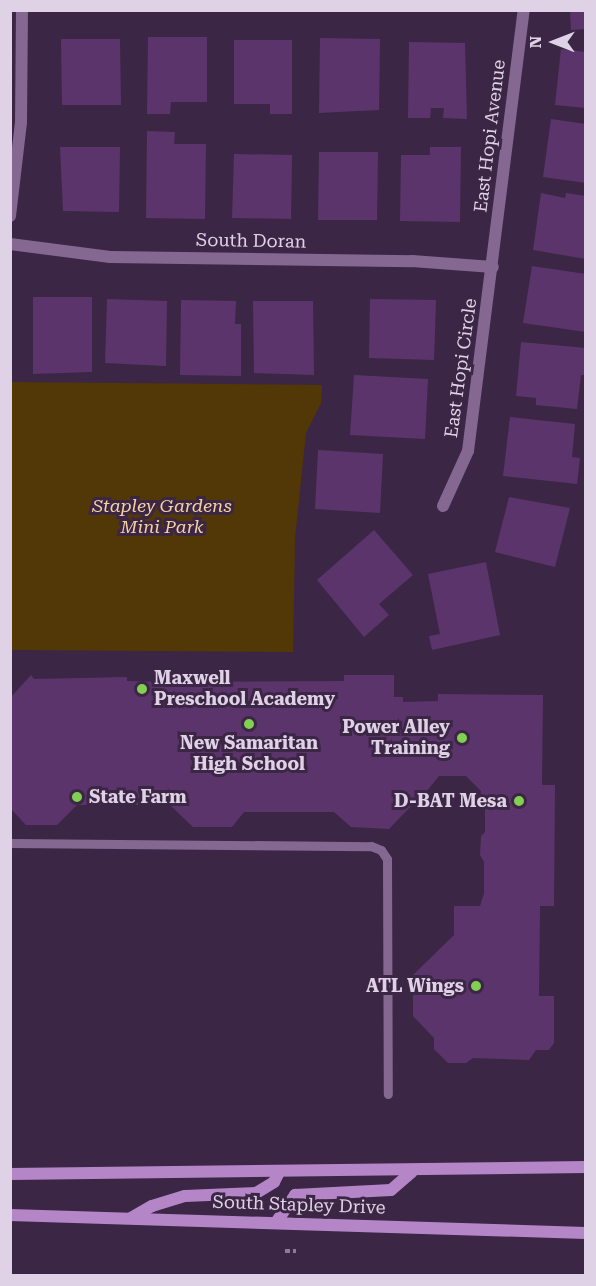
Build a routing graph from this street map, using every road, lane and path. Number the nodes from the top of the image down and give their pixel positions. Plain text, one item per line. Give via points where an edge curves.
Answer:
1 (22, 10) edge
2 (524, 10) edge
3 (10, 216) edge
4 (10, 244) edge
5 (493, 267) junction
6 (443, 506) dead end
7 (10, 843) edge
8 (388, 1094) dead end
9 (585, 1167) edge
10 (412, 1172) junction
11 (10, 1174) edge
12 (278, 1174) junction
13 (10, 1215) edge
14 (130, 1219) junction
15 (277, 1221) junction
16 (585, 1233) edge
17 (285, 1251) dead end
18 (296, 1251) dead end

1 - 3 street via 21,123
2 - 5 street, East Hopi Avenue
4 - 5 street, South Doran via 110,257 412,261
5 - 6 street, East Hopi Circle via 468,451
7 - 8 lane via 371,846 381,850 387,859
9 - 10 main road, South Stapley Drive
10 - 12 main road, South Stapley Drive
10 - 15 main road via 391,1190 295,1195
11 - 12 main road, South Stapley Drive
12 - 14 main road via 274,1182 256,1193 185,1196 152,1206
13 - 14 main road, South Stapley Drive
14 - 15 main road, South Stapley Drive
15 - 16 main road, South Stapley Drive
17 - 18 path

